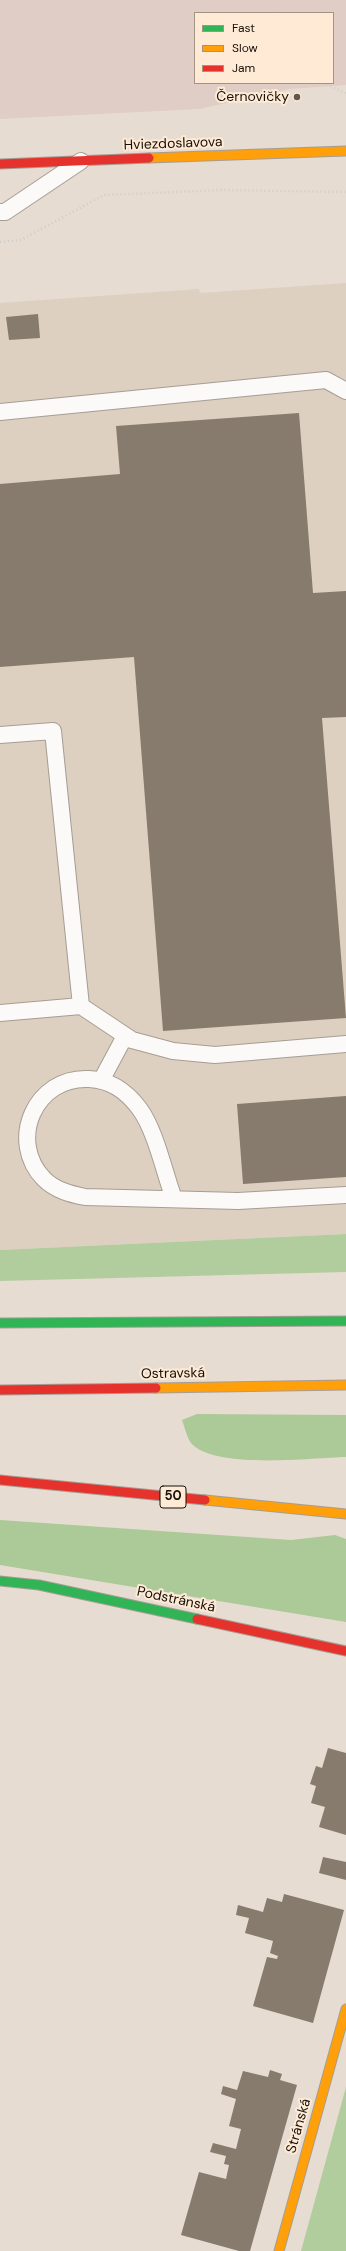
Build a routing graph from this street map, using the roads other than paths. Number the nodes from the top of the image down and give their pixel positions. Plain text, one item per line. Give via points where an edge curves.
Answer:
1 (346, 151) edge
2 (81, 161) junction
3 (0, 164) edge
4 (0, 212) edge
5 (346, 391) edge
6 (0, 412) edge
7 (0, 735) edge
8 (81, 1006) junction
9 (0, 1013) edge
10 (125, 1036) junction
11 (346, 1044) edge
12 (102, 1079) junction
13 (346, 1195) edge
14 (174, 1199) junction
15 (346, 1321) edge
16 (0, 1323) edge
17 (346, 1385) edge
18 (0, 1390) edge
19 (0, 1480) edge
20 (346, 1514) edge
21 (0, 1581) edge
22 (346, 1651) edge
23 (346, 2009) edge
24 (278, 2251) edge

1 - 2 main road, Hviezdoslavova
2 - 3 main road, Hviezdoslavova
2 - 4 lane via 6,212
5 - 6 lane via 326,380
7 - 8 lane via 53,731
8 - 9 lane
8 - 10 lane
10 - 11 lane via 172,1051 215,1055
10 - 12 lane
12 - 14 lane via 122,1089 140,1109
12 - 14 lane via 78,1078 59,1083 47,1091 38,1102 30,1118 27,1139 35,1168 44,1180 70,1194 85,1197
13 - 14 lane via 238,1201
15 - 16 main road
17 - 18 main road, Ostravská
19 - 20 main road, 50
21 - 22 main road, Podstránská via 39,1585
23 - 24 main road, Stránská

